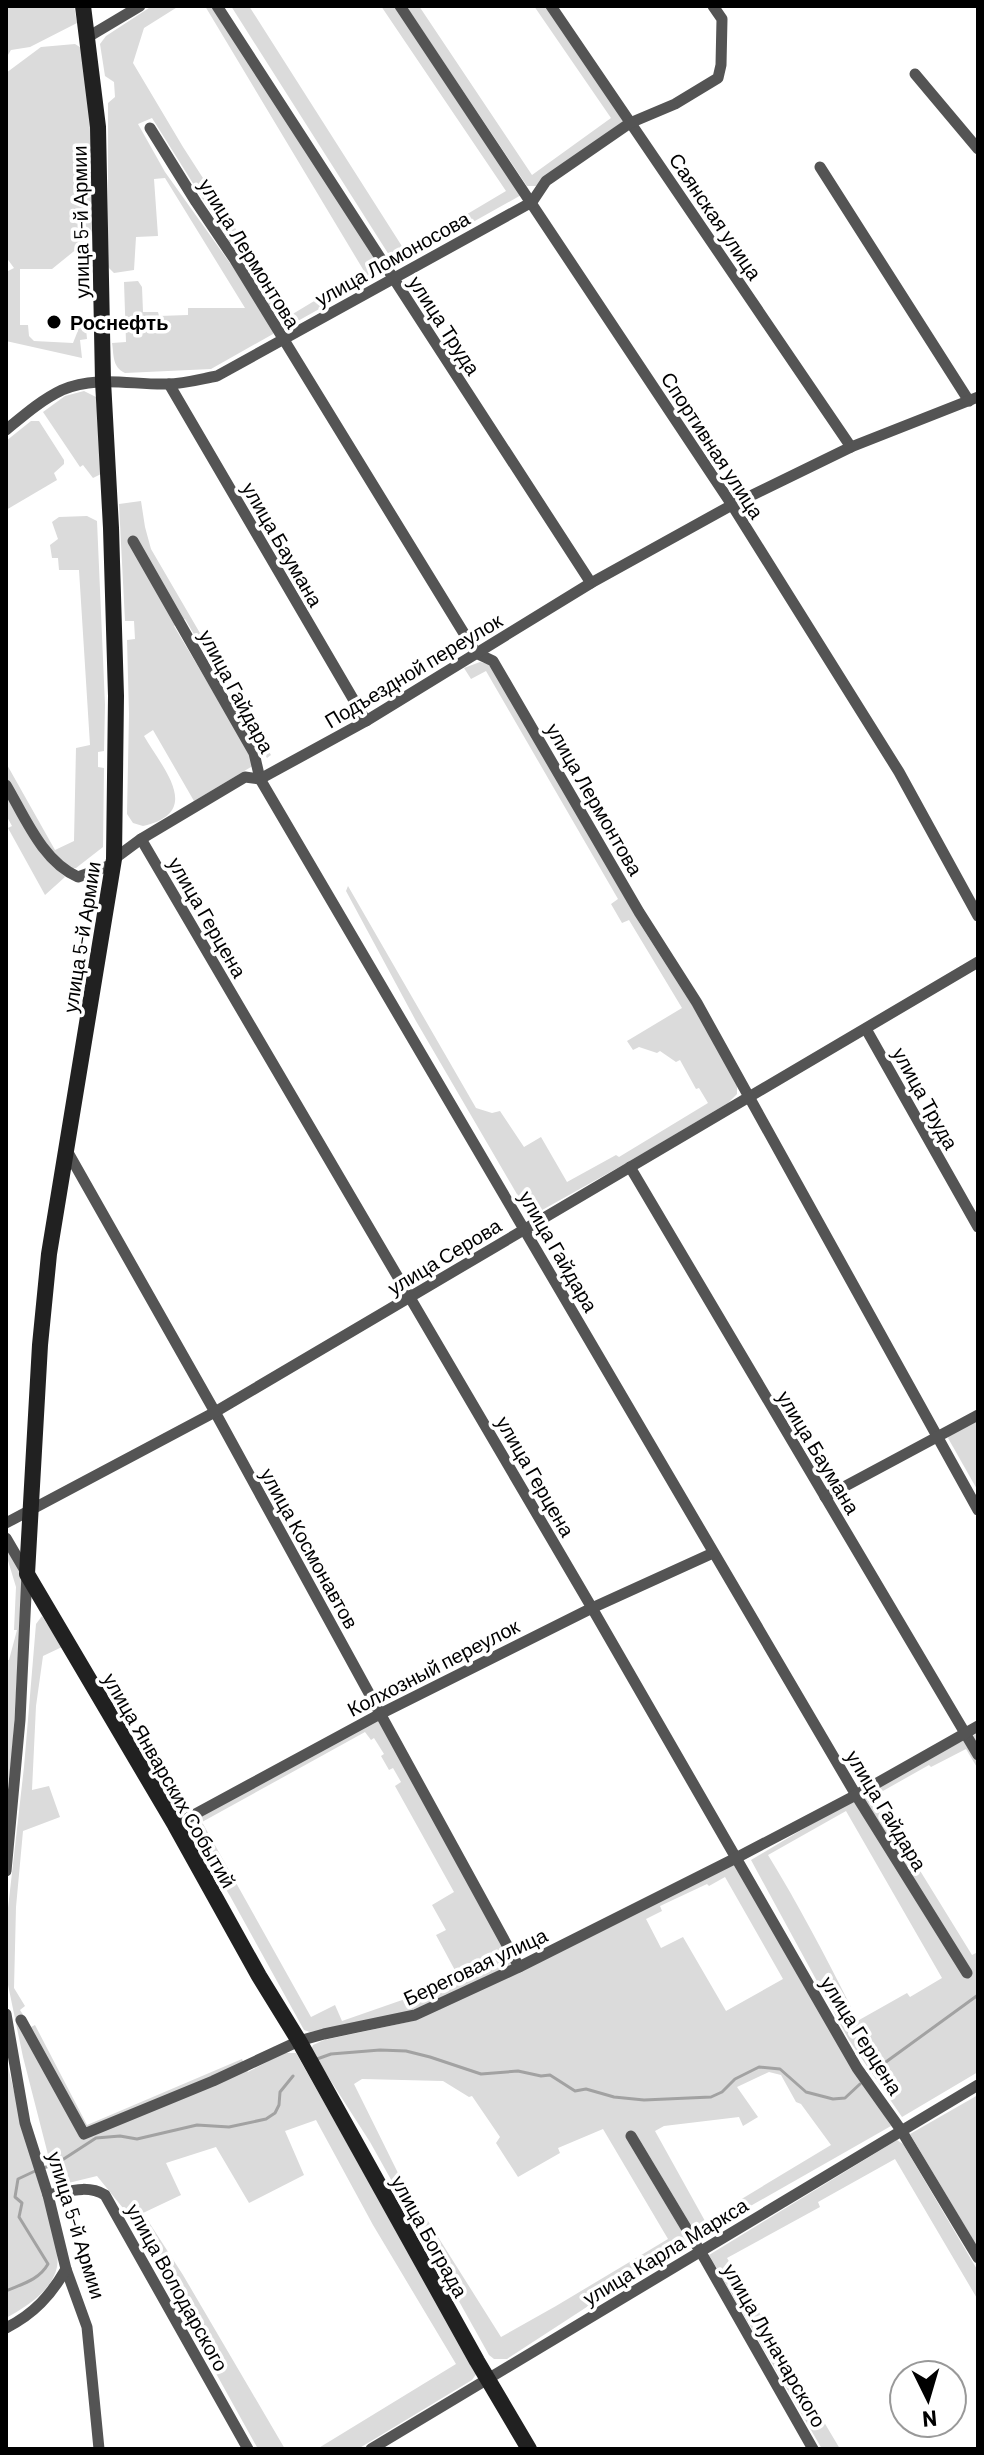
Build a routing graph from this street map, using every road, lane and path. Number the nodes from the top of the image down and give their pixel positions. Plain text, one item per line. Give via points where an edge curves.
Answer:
1 (83, 6) edge
2 (140, 6) edge
3 (217, 6) edge
4 (400, 6) edge
5 (551, 6) edge
6 (713, 6) edge
7 (88, 37) junction
8 (915, 74) dead end
9 (630, 123) junction
10 (150, 128) dead end
11 (978, 149) edge
12 (820, 167) dead end
13 (532, 202) junction
14 (394, 278) junction
15 (283, 338) junction
16 (103, 381) junction
17 (169, 384) junction
18 (973, 399) edge
19 (6, 430) edge
20 (851, 447) junction
21 (732, 505) junction
22 (133, 541) dead end
23 (591, 583) junction
24 (476, 653) junction
25 (366, 721) junction
26 (260, 779) junction
27 (6, 785) edge
28 (141, 839) junction
29 (114, 862) junction
30 (978, 916) edge
31 (978, 962) edge
32 (866, 1029) junction
33 (749, 1096) junction
34 (65, 1148) junction
35 (630, 1167) junction
36 (978, 1227) edge
37 (525, 1229) junction
38 (411, 1297) junction
39 (215, 1412) junction
40 (978, 1415) edge
41 (937, 1437) junction
42 (825, 1497) junction
43 (31, 1509) junction
44 (978, 1510) edge
45 (6, 1523) edge
46 (6, 1538) edge
47 (713, 1553) junction
48 (27, 1574) junction
49 (592, 1608) junction
50 (380, 1714) junction
51 (978, 1726) edge
52 (964, 1733) junction
53 (978, 1755) edge
54 (856, 1795) junction
55 (175, 1825) junction
56 (736, 1858) junction
57 (6, 1871) edge
58 (519, 1967) junction
59 (967, 1973) dead end
60 (6, 2014) edge
61 (21, 2020) dead end
62 (299, 2041) junction
63 (9, 2045) edge
64 (978, 2085) edge
65 (901, 2130) junction
66 (631, 2136) dead end
67 (48, 2195) junction
68 (699, 2251) junction
69 (978, 2258) edge
70 (66, 2269) junction
71 (6, 2328) edge
72 (487, 2379) junction
73 (99, 2449) edge
74 (248, 2449) edge
75 (371, 2449) edge
76 (529, 2449) edge
77 (813, 2449) edge

1 - 7 street, улица 5-й Армии
2 - 7 street
3 - 14 street, улица Труда
4 - 13 street, Спортивная улица
5 - 9 street, Саянская улица
6 - 9 street, улица Ломоносова via 722,19 718,78
7 - 16 street, улица 5-й Армии via 98,127
8 - 11 street
9 - 13 street, улица Ломоносова via 546,181
9 - 20 street, Саянская улица
10 - 15 street, улица Лермонтова
12 - 18 street
13 - 14 street, улица Ломоносова
13 - 21 street, Спортивная улица
14 - 15 street, улица Ломоносова
14 - 23 street, улица Труда
15 - 17 street, улица Ломоносова via 217,376
15 - 24 street, улица Лермонтова
16 - 17 street, улица Ломоносова
16 - 19 street, улица Ломоносова via 61,390
16 - 29 street, улица 5-й Армии via 116,686
17 - 25 street, улица Баумана
18 - 20 street, Подъездной переулок
20 - 21 street, Подъездной переулок
21 - 23 street, Подъездной переулок
21 - 30 street, Спортивная улица via 899,772
22 - 26 street, улица Гайдара via 254,753
23 - 24 street, Подъездной переулок
24 - 25 street, Подъездной переулок
24 - 33 street, улица Лермонтова via 493,661
25 - 26 street, Подъездной переулок
26 - 28 street, Подъездной переулок via 245,777
26 - 37 street, улица Гайдара
27 - 29 street via 42,846 67,872 78,877
28 - 29 street, Подъездной переулок
28 - 38 street, улица Герцена
29 - 34 street, улица 5-й Армии
31 - 32 street, улица Серова
32 - 33 street, улица Серова
32 - 36 street, улица Труда
33 - 35 street, улица Серова
33 - 41 street, улица Лермонтова
34 - 39 street, улица Космонавтов
34 - 43 street, улица 5-й Армии via 41,1330
35 - 37 street, улица Серова
35 - 42 street, улица Баумана
37 - 38 street, улица Серова
37 - 47 street, улица Гайдара
38 - 39 street, улица Серова
38 - 49 street, улица Герцена
39 - 43 street, улица Серова
39 - 50 street, улица Космонавтов
40 - 41 street
41 - 42 street
41 - 44 street, улица Лермонтова
42 - 52 street, улица Баумана
43 - 45 street, улица Серова
43 - 48 street, улица 5-й Армии
46 - 48 street, улица Январских Событий
47 - 49 street, Колхозный переулок
47 - 54 street, улица Гайдара
48 - 55 street, улица Январских Событий
48 - 57 street, улица 5-й Армии
49 - 50 street, Колхозный переулок
49 - 56 street, улица Герцена
50 - 55 street, Колхозный переулок
50 - 58 street, улица Космонавтов
51 - 52 street, Береговая улица
52 - 53 street, улица Баумана
52 - 54 street, Береговая улица
54 - 56 street, Береговая улица
54 - 59 street, улица Гайдара
55 - 62 street, улица Январских Событий
56 - 58 street, Береговая улица
56 - 65 street, улица Герцена via 857,2068
58 - 62 street, Береговая улица via 404,2018
60 - 63 street, улица 5-й Армии
61 - 62 street, Береговая улица via 84,2134
62 - 72 street, улица Бограда
63 - 67 street, улица 5-й Армии via 25,2123
64 - 65 street, улица Карла Маркса
65 - 68 street, улица Карла Маркса
65 - 69 street, улица Герцена
66 - 68 street, улица Луначарского
67 - 70 street, улица 5-й Армии
67 - 74 street, улица Володарского via 87,2188 105,2195
68 - 72 street, улица Карла Маркса
68 - 77 street, улица Луначарского
70 - 71 street via 34,2311
70 - 73 street, улица 5-й Армии via 87,2327
72 - 75 street, улица Карла Маркса
72 - 76 street, улица Бограда

